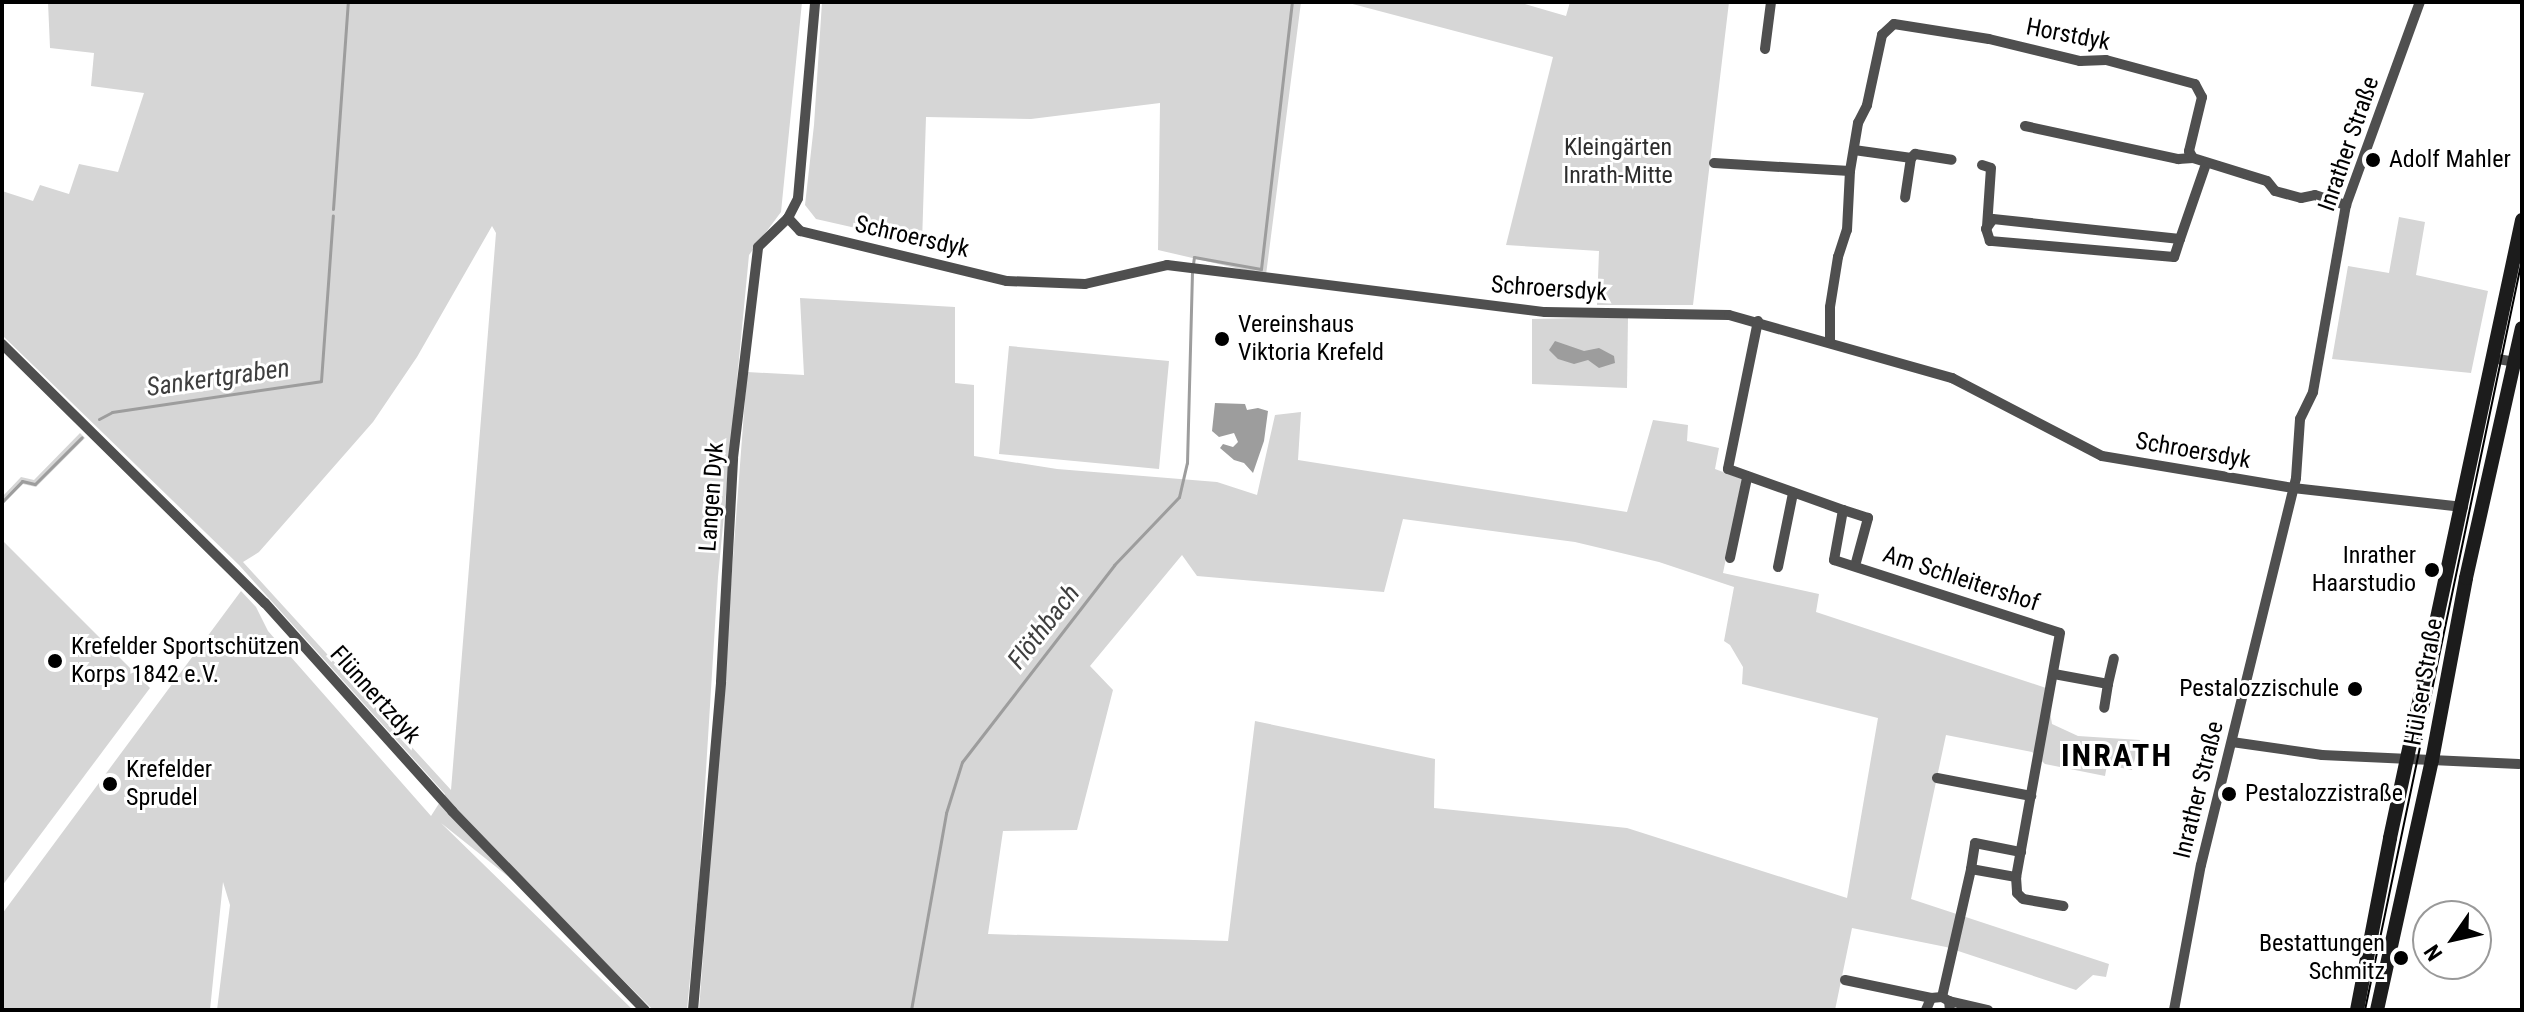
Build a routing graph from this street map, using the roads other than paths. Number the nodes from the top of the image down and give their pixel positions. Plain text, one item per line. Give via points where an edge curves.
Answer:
1 (815, 2) edge
2 (1771, 2) edge
3 (2420, 2) edge
4 (1765, 49) dead end
5 (2025, 126) dead end
6 (1854, 150) junction
7 (1911, 158) junction
8 (2193, 158) junction
9 (1952, 160) dead end
10 (1714, 163) dead end
11 (2206, 164) junction
12 (1982, 165) dead end
13 (1850, 171) junction
14 (1905, 198) dead end
15 (2346, 205) junction
16 (788, 218) junction
17 (2522, 220) edge
18 (2087, 228) junction
19 (1986, 229) junction
20 (2180, 239) junction
21 (2084, 251) junction
22 (1758, 321) junction
23 (2522, 328) edge
24 (1830, 341) junction
25 (2, 344) edge
26 (2491, 358) junction
27 (2518, 363) edge
28 (1747, 478) junction
29 (2293, 488) junction
30 (1793, 493) junction
31 (2463, 507) junction
32 (1843, 510) junction
33 (1730, 558) dead end
34 (1855, 566) junction
35 (1778, 567) dead end
36 (2114, 659) dead end
37 (2054, 674) junction
38 (2108, 684) junction
39 (2104, 708) dead end
40 (2232, 742) junction
41 (2408, 760) junction
42 (2432, 760) junction
43 (2519, 764) dead end
44 (1937, 778) dead end
45 (2031, 796) junction
46 (2021, 852) junction
47 (1971, 869) junction
48 (2016, 877) junction
49 (2063, 906) dead end
50 (1845, 980) dead end
51 (1943, 1001) edge
52 (645, 1010) edge
53 (693, 1010) edge
54 (1926, 1010) edge
55 (1988, 1010) edge
56 (2174, 1010) edge
57 (2357, 1010) edge
58 (2377, 1010) edge

1 - 16 street, Langen Dyk via 798,198
2 - 4 street
3 - 15 street, Inrather Straße
5 - 8 street
6 - 7 street
6 - 8 street, Horstdyk via 1882,35 1885,28 1904,25 2080,61 2106,60 2195,84 2202,97 2189,151
6 - 13 street, Horstdyk
7 - 9 street via 1915,154
7 - 14 street
8 - 11 street
10 - 13 street
11 - 15 street via 2267,181 2275,191
11 - 20 street
12 - 19 street via 1991,168
13 - 24 street, Horstdyk
15 - 29 street, Inrather Straße via 2313,392 2300,419
16 - 22 street, Schroersdyk via 800,231 1007,281 1085,284 1167,265 1545,312 1729,315
16 - 53 street, Langen Dyk via 758,247 733,458 720,697
17 - 26 street, Hülser Straße
18 - 19 street via 1993,219
18 - 20 street
18 - 21 street
19 - 21 street via 1990,241
20 - 21 street via 2174,257
22 - 24 street, Schroersdyk
22 - 28 street via 1728,469
23 - 27 street, Hülser Straße
24 - 29 street, Schroersdyk via 1952,378 2102,456
25 - 52 street, Flünnertzdyk via 265,603 452,811
26 - 27 street
26 - 31 street, Hülser Straße
27 - 42 street, Hülser Straße via 2466,578
28 - 30 street, Am Schleitershof
28 - 33 street
29 - 31 street
29 - 40 street, Inrather Straße
30 - 32 street, Am Schleitershof
30 - 35 street
31 - 41 street, Hülser Straße
32 - 34 street, Am Schleitershof via 1834,560
32 - 34 street, Am Schleitershof via 1868,518
34 - 37 street, Am Schleitershof via 2060,633
36 - 38 street
37 - 38 street
37 - 45 street, Am Schleitershof
38 - 39 street
40 - 41 street
40 - 56 street, Inrather Straße via 2201,865
41 - 42 street
41 - 57 street, Hülser Straße
42 - 43 street
42 - 58 street, Hülser Straße
44 - 45 street
45 - 46 street, Am Schleitershof
46 - 47 street via 1975,843
46 - 48 street, Am Schleitershof
47 - 48 street
47 - 51 street
48 - 49 street via 2023,899
50 - 51 street
51 - 54 street
51 - 55 street

